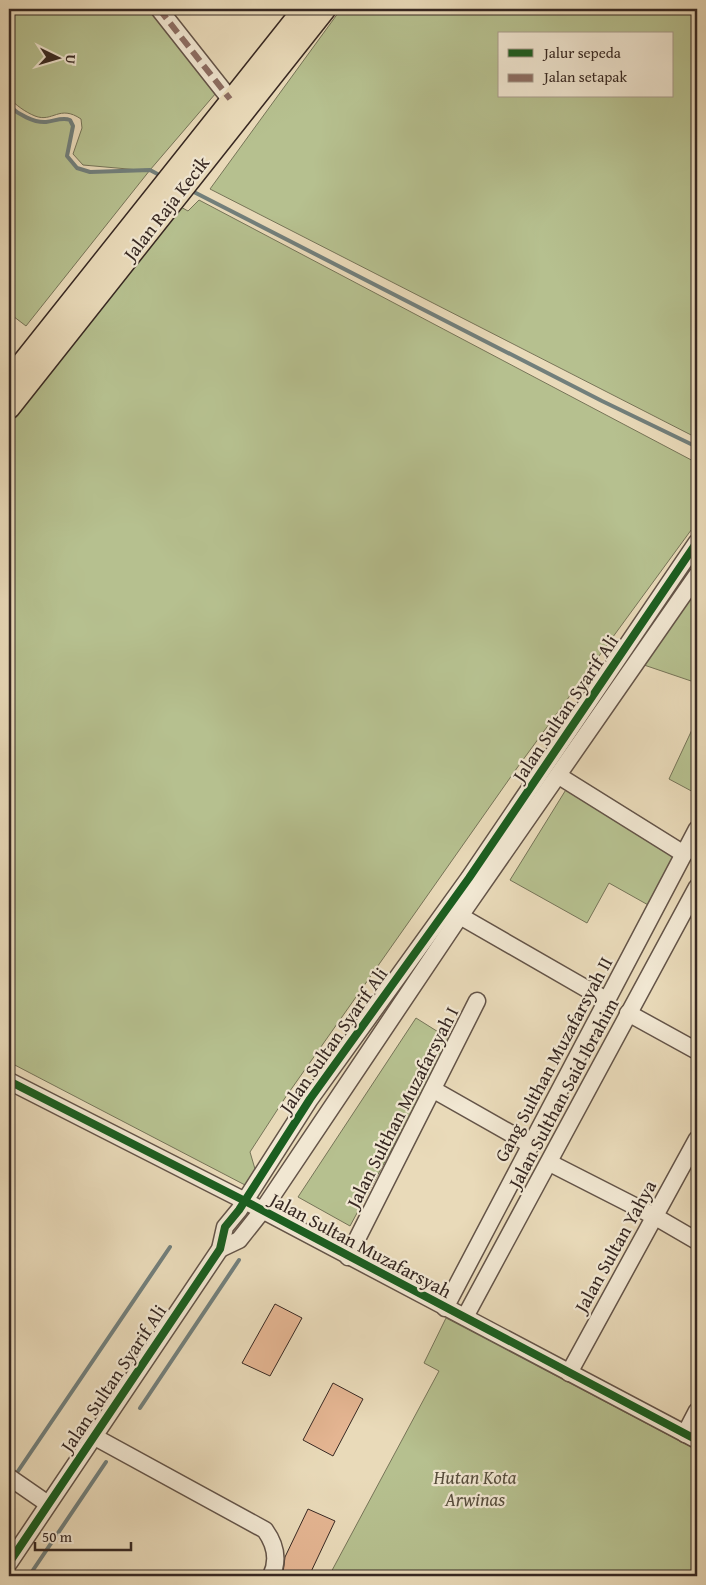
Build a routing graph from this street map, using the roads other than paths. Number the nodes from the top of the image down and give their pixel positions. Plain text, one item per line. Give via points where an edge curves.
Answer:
1 (159, 9) edge
2 (315, 10) edge
3 (230, 99) junction
4 (199, 154) junction
5 (41, 353) junction
6 (9, 380) edge
7 (9, 408) edge
8 (697, 542) edge
9 (697, 575) edge
10 (559, 776) junction
11 (697, 829) edge
12 (684, 854) junction
13 (697, 887) edge
14 (460, 916) junction
15 (606, 1000) junction
16 (477, 1001) dead end
17 (628, 1013) junction
18 (697, 1051) edge
19 (9, 1081) edge
20 (434, 1090) junction
21 (697, 1139) edge
22 (531, 1145) junction
23 (550, 1163) junction
24 (245, 1201) junction
25 (262, 1211) junction
26 (654, 1216) junction
27 (697, 1241) edge
28 (220, 1249) junction
29 (348, 1257) junction
30 (445, 1308) junction
31 (465, 1317) junction
32 (569, 1373) junction
33 (697, 1411) edge
34 (93, 1436) junction
35 (691, 1437) edge
36 (9, 1476) edge
37 (48, 1504) junction
38 (9, 1563) edge
39 (271, 1576) edge

1 - 3 street
2 - 3 main road, Jalan Raja Kecik
2 - 4 main road, Jalan Raja Kecik
3 - 4 main road, Jalan Raja Kecik
4 - 5 main road, Jalan Raja Kecik
5 - 6 main road, Jalan Raja Kecik
5 - 7 main road, Jalan Raja Kecik
8 - 24 street, Jalan Sultan Syarif Ali via 469,878 310,1098
9 - 10 street, Jalan Sultan Syarif Ali
10 - 12 street
10 - 14 street, Jalan Sultan Syarif Ali
11 - 12 street, Gang Sulthan Muzafarsyah II
12 - 15 street, Gang Sulthan Muzafarsyah II
13 - 17 street, Jalan Sulthan Said Ibrahim
14 - 15 street
14 - 25 street, Jalan Sultan Syarif Ali
15 - 22 street, Gang Sulthan Muzafarsyah II
16 - 20 street, Jalan Sulthan Muzafarsyah I
17 - 18 street
17 - 23 street, Jalan Sulthan Said Ibrahim
19 - 24 street, Jalan Sultan Muzafarsyah
20 - 22 street
20 - 29 street, Jalan Sulthan Muzafarsyah I
21 - 26 street, Jalan Sultan Yahya
22 - 30 street, Gang Sulthan Muzafarsyah II
23 - 26 street
23 - 31 street, Jalan Sulthan Said Ibrahim
24 - 25 street, Jalan Sultan Muzafarsyah
24 - 28 street, Jalan Sultan Syarif Ali via 225,1227
25 - 28 street, Jalan Sultan Syarif Ali via 239,1240
25 - 29 street, Jalan Sultan Muzafarsyah
26 - 27 street
26 - 32 street, Jalan Sultan Yahya
28 - 34 street, Jalan Sultan Syarif Ali
29 - 30 street, Jalan Sultan Muzafarsyah
30 - 31 street, Jalan Sultan Muzafarsyah
31 - 32 street, Jalan Sultan Muzafarsyah
32 - 35 street, Jalan Sultan Muzafarsyah
33 - 35 street
34 - 37 street, Jalan Sultan Syarif Ali
34 - 39 street via 265,1530 275,1549
36 - 37 street
37 - 38 street, Jalan Sultan Syarif Ali

